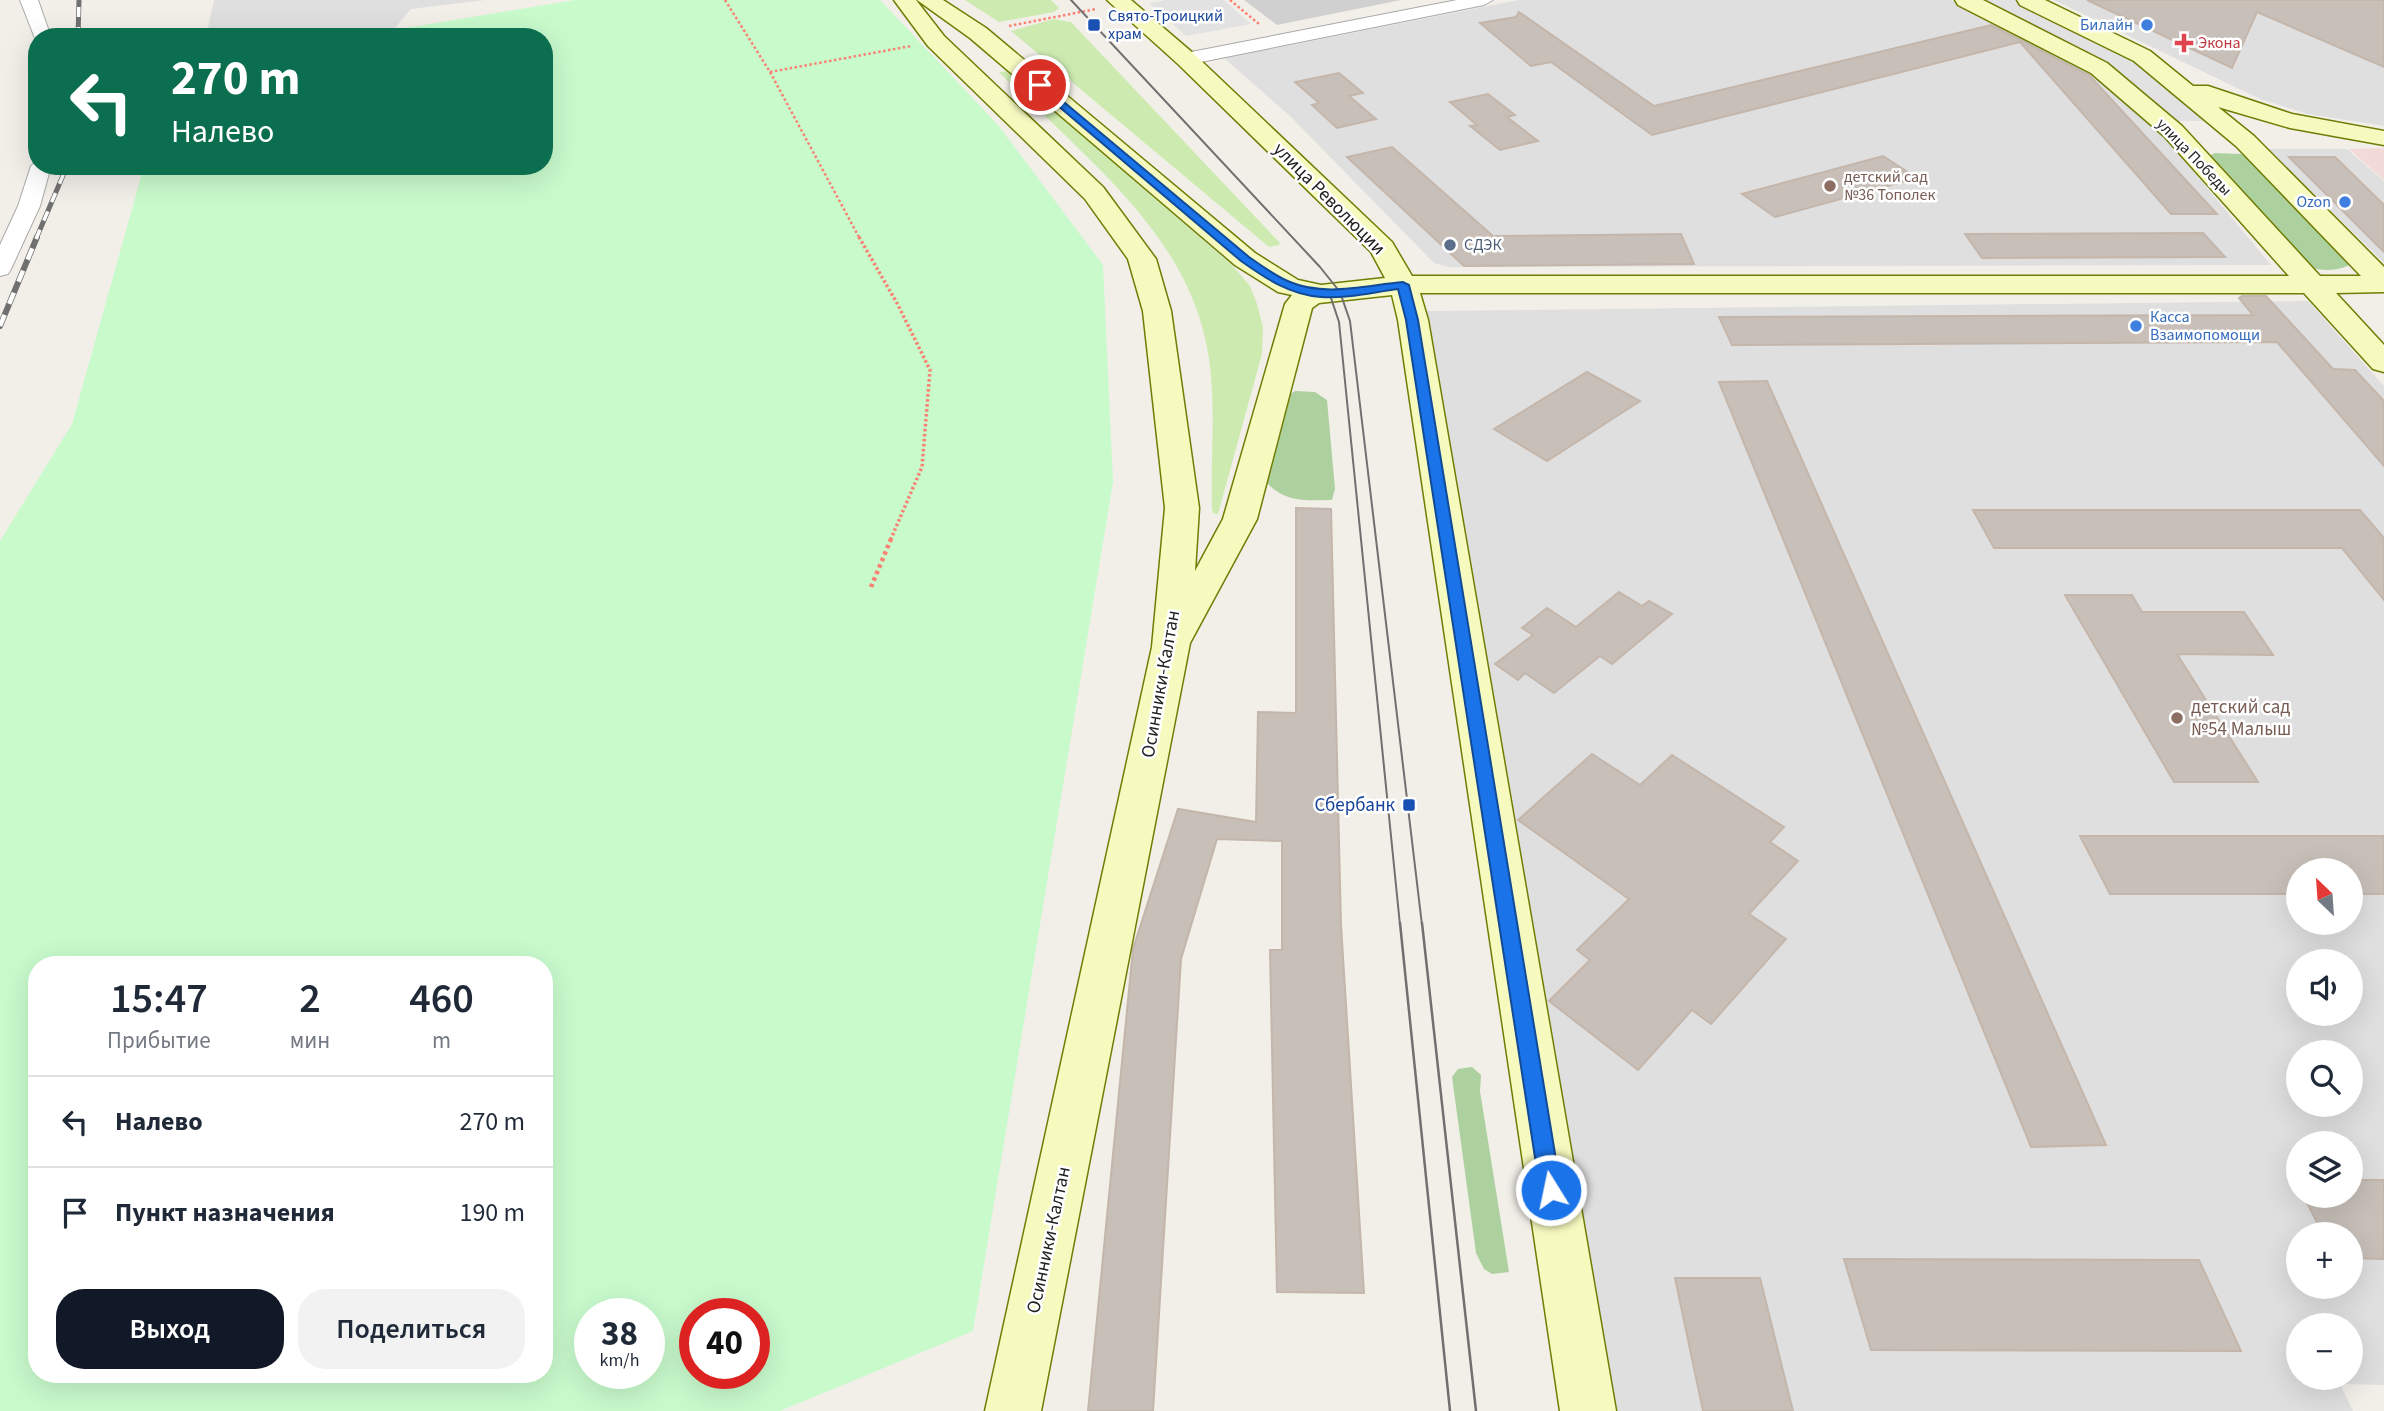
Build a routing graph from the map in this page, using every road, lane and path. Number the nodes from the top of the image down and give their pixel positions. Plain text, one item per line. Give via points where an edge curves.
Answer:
1 (29, 0) edge
2 (725, 0) edge
3 (905, 0) edge
4 (928, 0) edge
5 (1118, 0) edge
6 (1230, 0) edge
7 (1484, 0) edge
8 (1966, 0) edge
9 (2028, 0) edge
10 (39, 28) edge
11 (1267, 31) dead end
12 (1186, 58) junction
13 (2166, 75) junction
14 (2173, 131) junction
15 (2384, 139) edge
16 (2245, 141) junction
17 (38, 175) edge
18 (2, 266) edge
19 (2312, 283) junction
20 (2384, 284) edge
21 (1403, 285) junction
22 (1321, 294) junction
23 (2384, 363) edge
24 (871, 587) dead end
25 (1171, 647) junction
26 (1013, 1411) edge
27 (1588, 1411) edge

1 - 10 street
2 - 24 path via 770,72 930,370 922,467
3 - 25 street, Осинники-Калтан via 936,41 1094,192 1142,260 1157,311 1182,508
4 - 22 street via 978,33 1245,259 1288,286
5 - 12 street, улица Революции
6 - 11 path
7 - 12 street
8 - 14 street, улица Победы via 2099,68
9 - 13 street via 2142,56
12 - 21 street, улица Революции via 1382,248
13 - 15 street via 2240,107
13 - 16 street
14 - 16 street
14 - 19 street, улица Победы
15 - 16 street
16 - 20 street
17 - 18 street
19 - 20 street
19 - 21 street
19 - 23 street, улица Победы
21 - 22 street
21 - 27 street, улица Революции via 1415,333
22 - 25 street via 1299,303 1240,519
25 - 26 street, Осинники-Калтан

